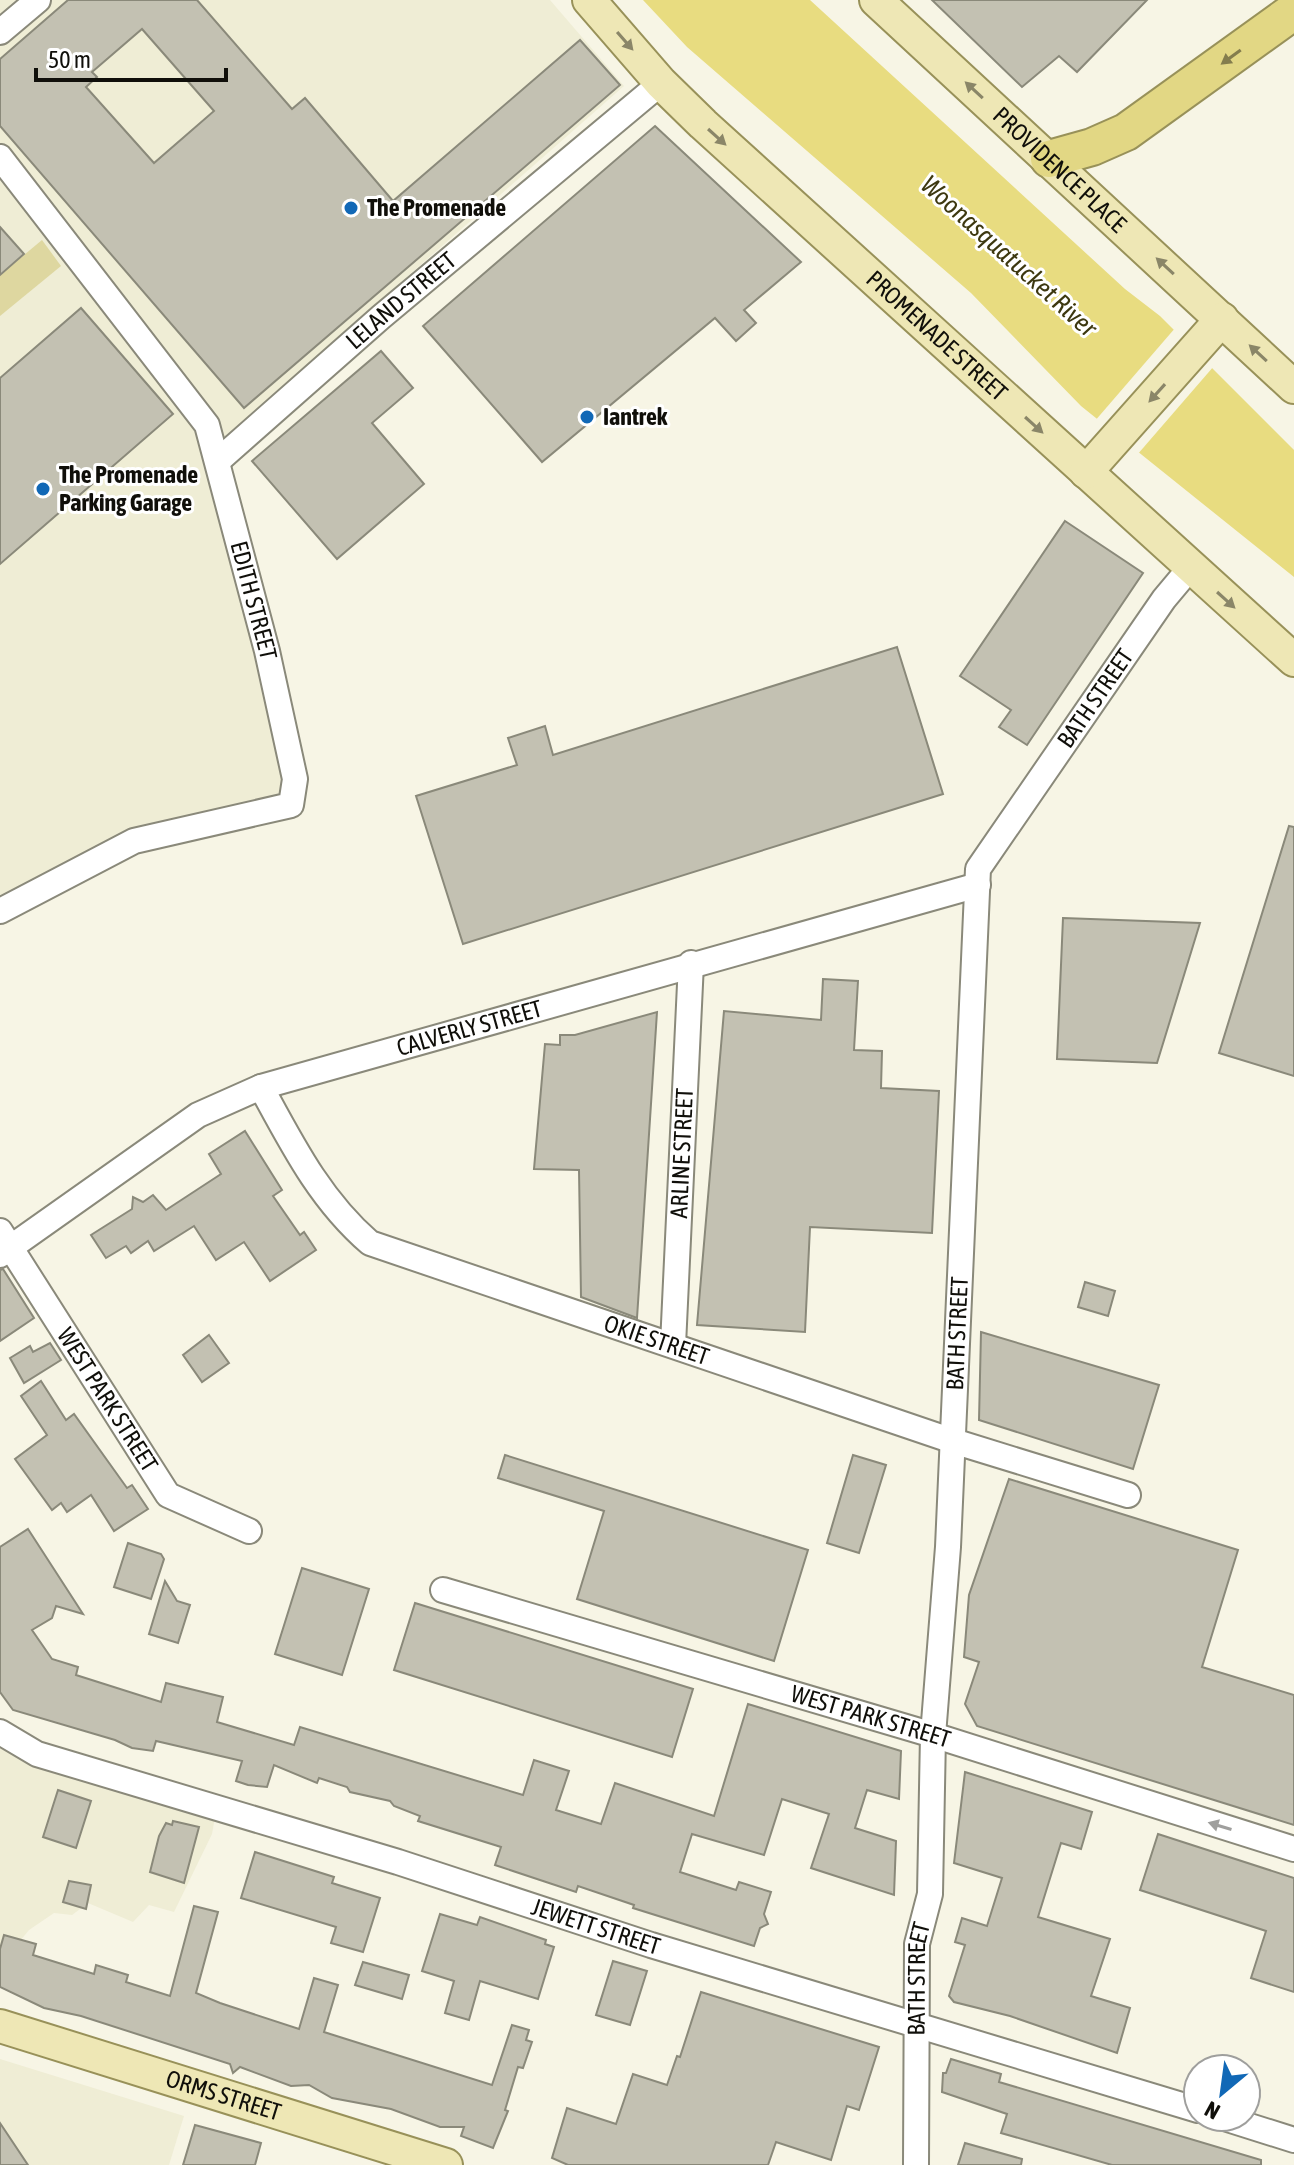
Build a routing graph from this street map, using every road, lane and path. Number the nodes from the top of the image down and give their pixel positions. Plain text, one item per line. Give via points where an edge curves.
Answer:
1 (38, 0) edge
2 (589, 0) edge
3 (876, 0) edge
4 (1294, 11) edge
5 (0, 32) edge
6 (661, 83) junction
7 (0, 157) edge
8 (1049, 159) junction
9 (1212, 330) junction
10 (1294, 387) edge
11 (219, 460) junction
12 (1086, 472) junction
13 (1190, 568) junction
14 (1294, 660) edge
15 (978, 885) junction
16 (0, 911) edge
17 (691, 963) junction
18 (261, 1087) junction
19 (4, 1244) edge
20 (673, 1345) junction
21 (953, 1441) junction
22 (1128, 1495) dead end
23 (249, 1531) dead end
24 (443, 1590) dead end
25 (0, 1732) edge
26 (933, 1735) junction
27 (1294, 1849) edge
28 (916, 2024) junction
29 (0, 2026) edge
30 (1182, 2105) edge
31 (1262, 2130) edge
32 (1294, 2140) edge
33 (446, 2165) edge
34 (916, 2165) edge

1 - 5 street
2 -> 6 main road, PROMENADE STREET
8 -> 3 main road, PROVIDENCE PLACE
4 -> 8 highway via 1126,132
6 - 11 street, LELAND STREET
6 -> 12 main road, PROMENADE STREET
7 - 11 street, EDITH STREET via 195,406
9 -> 8 main road, PROVIDENCE PLACE
10 -> 9 main road, PROVIDENCE PLACE
9 -> 12 main road
11 - 16 street, EDITH STREET via 295,779 291,805 134,841
12 - 13 main road, PROMENADE STREET
13 -> 14 main road, PROMENADE STREET
13 - 15 street, BATH STREET via 978,869
15 - 17 street, CALVERLY STREET
15 - 21 street, BATH STREET
17 - 18 street, CALVERLY STREET
17 - 20 street, ARLINE STREET
18 - 19 street, CALVERLY STREET via 198,1115
18 - 20 street, OKIE STREET via 340,1218 370,1243
19 - 23 street, WEST PARK STREET via 168,1495
20 - 21 street, OKIE STREET
21 - 22 street, OKIE STREET
21 - 26 street, BATH STREET
24 - 26 street, WEST PARK STREET
25 - 28 street, JEWETT STREET via 37,1754
27 -> 26 street, WEST PARK STREET
26 - 28 street, BATH STREET via 930,1894 917,1944
28 - 30 street, JEWETT STREET
28 - 34 street, BATH STREET
29 - 33 main road, ORMS STREET
31 - 32 street

